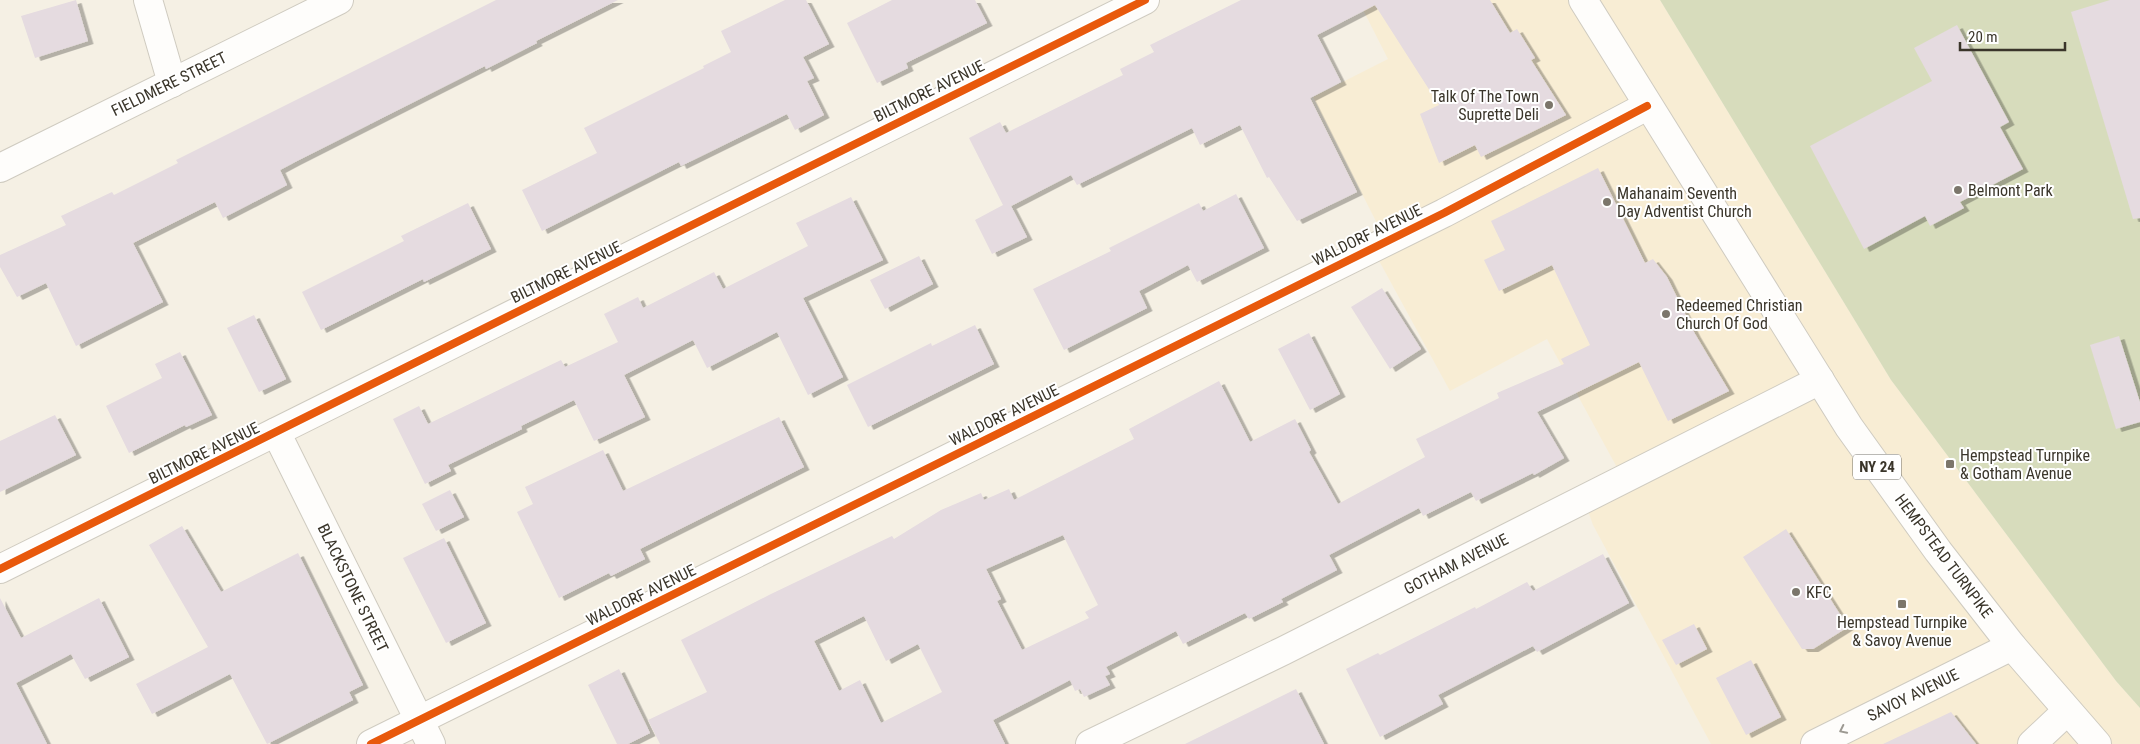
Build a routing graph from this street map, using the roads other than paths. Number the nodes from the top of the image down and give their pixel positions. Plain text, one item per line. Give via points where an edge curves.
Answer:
1 (148, 0) edge
2 (339, 0) edge
3 (1145, 0) edge
4 (1583, 0) edge
5 (172, 82) junction
6 (1647, 106) junction
7 (0, 168) edge
8 (1820, 380) junction
9 (276, 432) junction
10 (0, 570) edge
11 (2012, 646) junction
12 (2067, 711) junction
13 (419, 720) junction
14 (371, 744) edge
15 (431, 744) edge
16 (1090, 744) edge
17 (1815, 744) edge
18 (2032, 744) edge
19 (2097, 744) edge

1 - 5 street
2 - 5 street, FIELDMERE STREET
3 - 9 street, BILTMORE AVENUE
4 - 6 street, HEMPSTEAD TURNPIKE / NY 24
5 - 7 street, FIELDMERE STREET
6 - 8 street, HEMPSTEAD TURNPIKE / NY 24
6 - 13 street, WALDORF AVENUE via 1444,213
8 - 11 street, HEMPSTEAD TURNPIKE / NY 24 via 1890,484
8 - 16 street, GOTHAM AVENUE via 1283,651
9 - 10 street, BILTMORE AVENUE
9 - 13 street, BLACKSTONE STREET
11 - 12 street, HEMPSTEAD TURNPIKE / NY 24
11 -> 17 street, SAVOY AVENUE
12 - 18 street
12 - 19 street, HEMPSTEAD TURNPIKE / NY 24
13 - 14 street, WALDORF AVENUE
13 - 15 street, BLACKSTONE STREET

